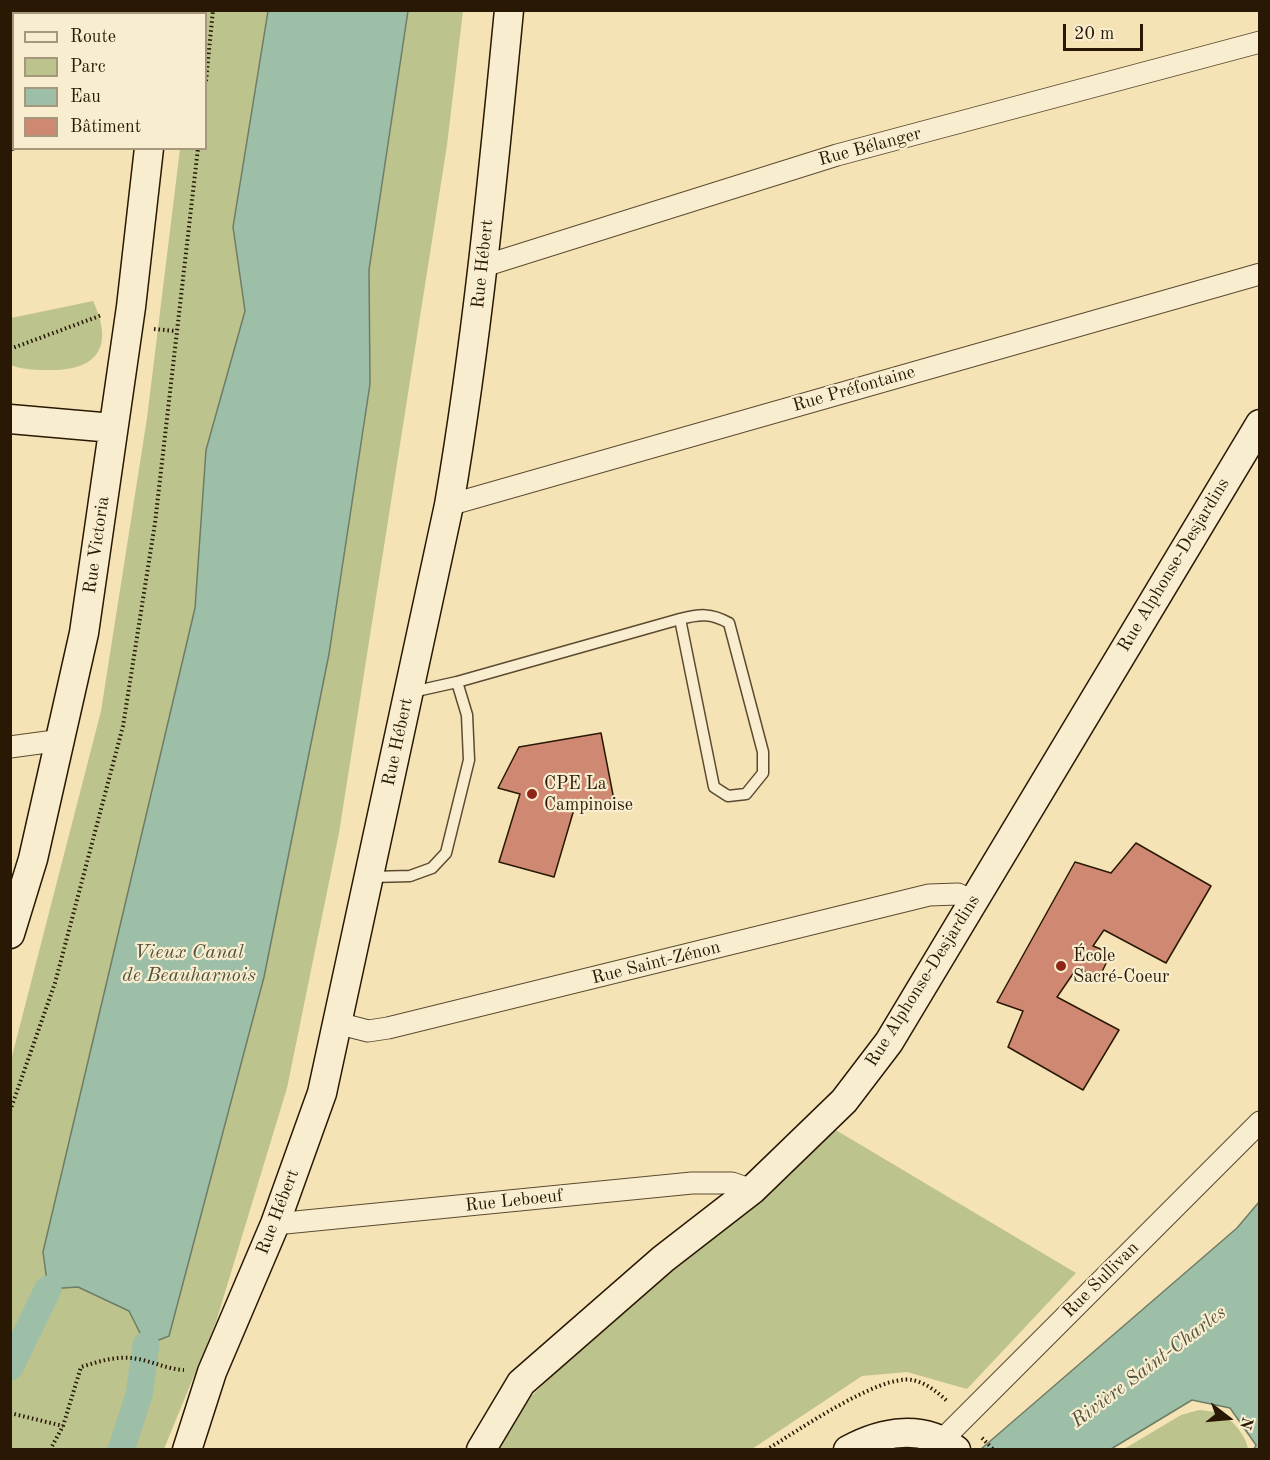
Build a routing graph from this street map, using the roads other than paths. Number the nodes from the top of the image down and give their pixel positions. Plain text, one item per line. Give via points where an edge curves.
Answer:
1 (512, 11) edge
2 (1260, 42) edge
3 (148, 150) edge
4 (484, 266) junction
5 (1260, 274) edge
6 (10, 418) edge
7 (1260, 424) edge
8 (113, 428) junction
9 (449, 505) junction
10 (680, 619) junction
11 (457, 682) junction
12 (408, 693) junction
13 (62, 740) junction
14 (10, 747) edge
15 (368, 877) junction
16 (974, 902) junction
17 (10, 934) edge
18 (337, 1023) junction
19 (1260, 1122) edge
20 (752, 1190) junction
21 (275, 1224) junction
22 (949, 1444) edge
23 (187, 1449) edge
24 (481, 1449) edge
25 (848, 1449) edge

1 - 4 street, Rue Hébert
2 - 4 street, Rue Bélanger via 837,155
3 - 8 street, Rue Victoria
4 - 9 street, Rue Hébert
5 - 9 street, Rue Préfontaine
6 - 8 street
7 - 16 street, Rue Alphonse-Desjardins
8 - 13 street, Rue Victoria via 84,633
9 - 12 street, Rue Hébert
10 - 10 lane via 714,787 729,796 746,794 762,773 762,752 729,623 704,613
10 - 11 lane
11 - 12 lane
11 - 15 lane via 467,715 469,760 446,853 432,868 410,876
12 - 15 street, Rue Hébert
13 - 14 street
13 - 17 street, Rue Victoria
15 - 18 street, Rue Hébert
16 - 18 street, Rue Saint-Zénon via 958,894 929,895 388,1028 368,1031
16 - 20 street, Rue Alphonse-Desjardins via 889,1042 844,1101
18 - 21 street, Rue Hébert via 322,1093
19 - 22 street, Rue Sullivan
20 - 21 street, Rue Leboeuf via 732,1183 692,1183
20 - 24 street, Rue Alphonse-Desjardins via 663,1259 522,1383
21 - 23 street, Rue Hébert via 212,1372
22 - 25 street via 920,1432 901,1432

